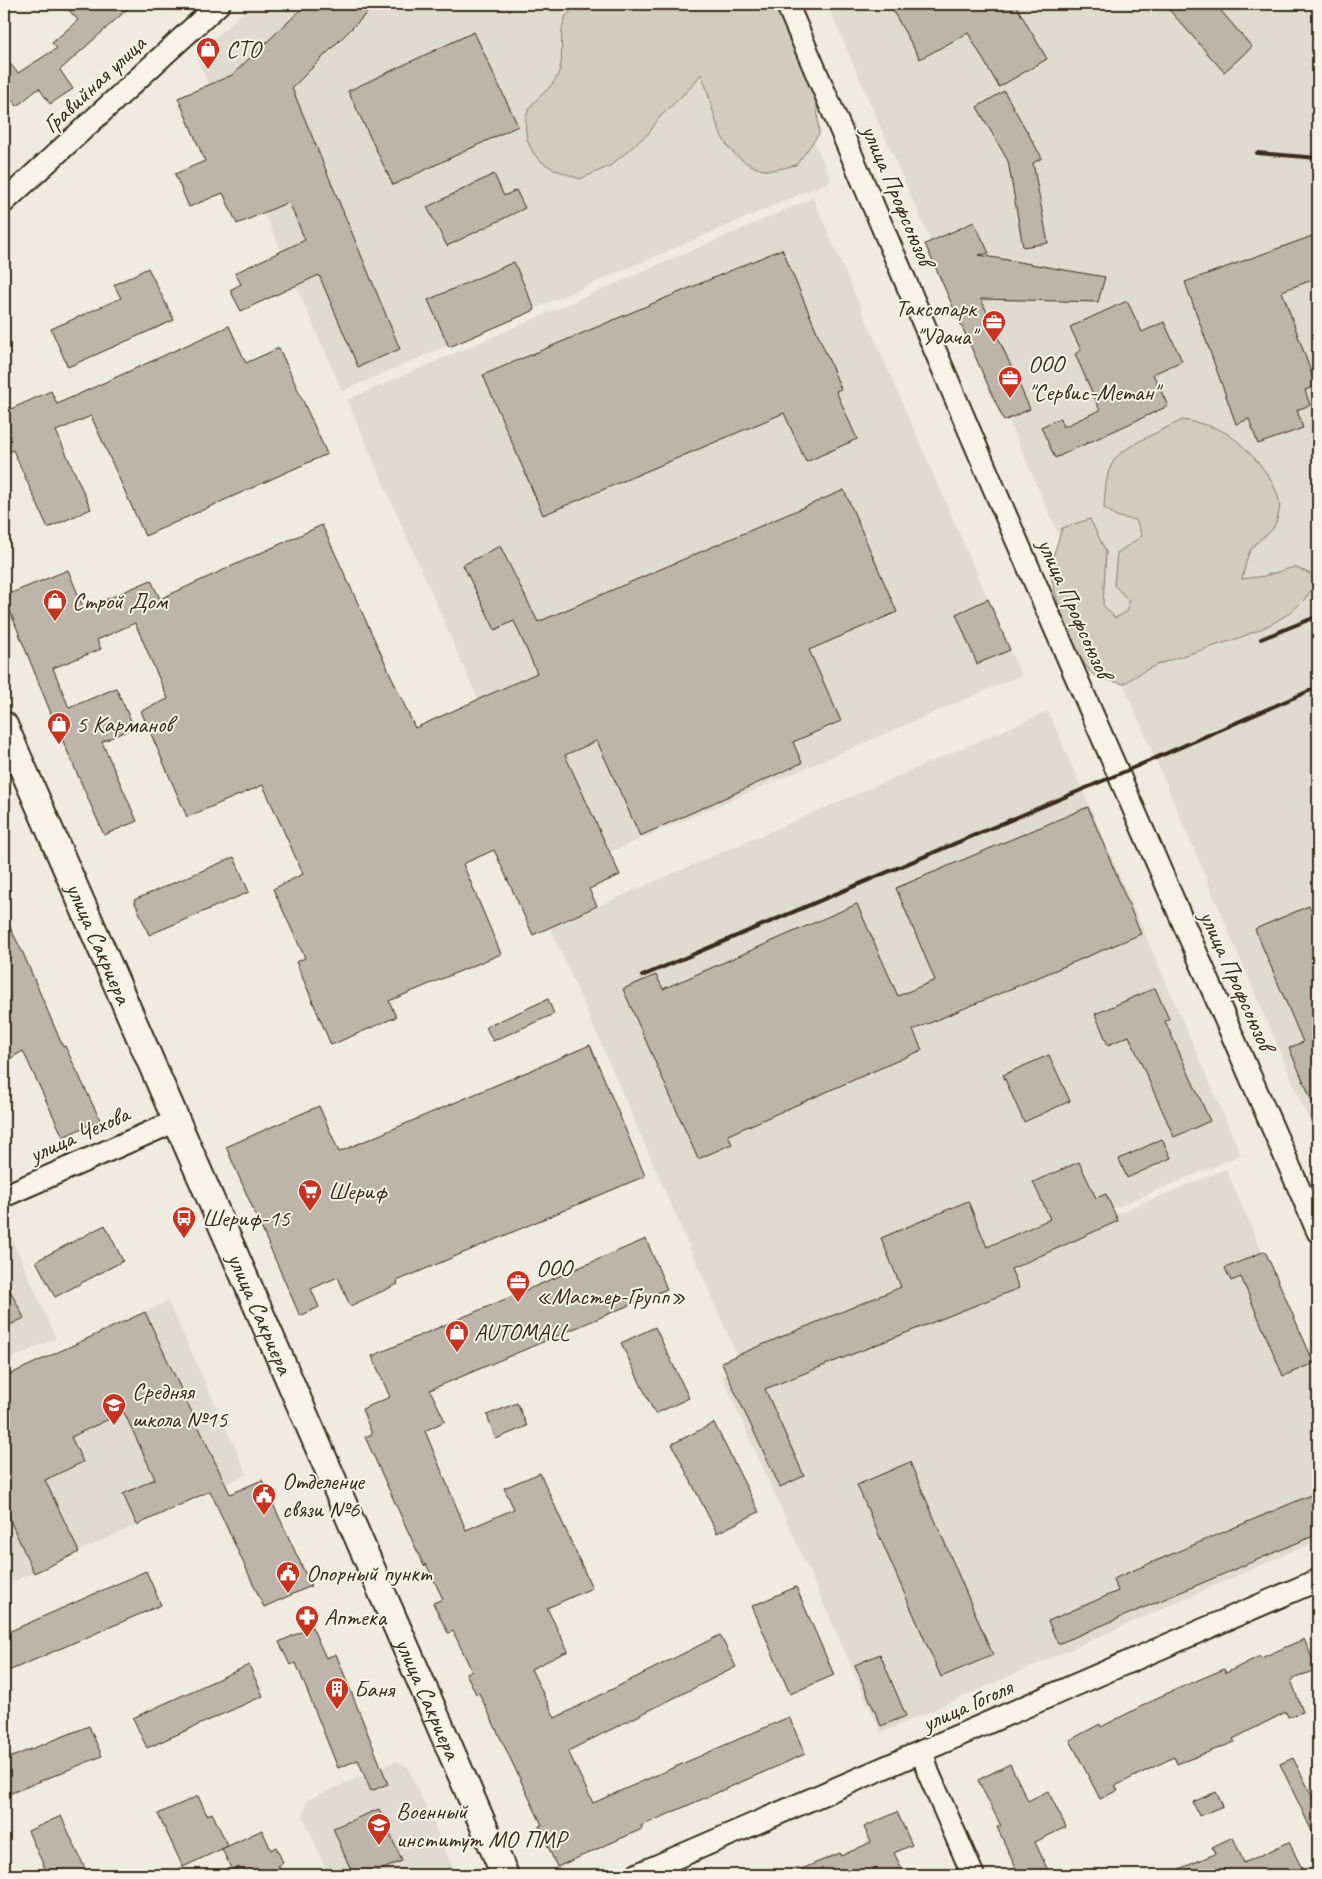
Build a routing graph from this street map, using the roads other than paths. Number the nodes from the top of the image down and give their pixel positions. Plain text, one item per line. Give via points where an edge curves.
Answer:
1 (219, 4) edge
2 (788, 4) edge
3 (4, 202) edge
4 (5, 734) edge
5 (176, 1121) junction
6 (4, 1196) edge
7 (1318, 1232) edge
8 (1318, 1580) edge
9 (922, 1752) junction
10 (505, 1875) edge
11 (636, 1875) edge
12 (973, 1875) edge

1 - 3 street, Гравийная улица
2 - 7 street, улица Профсоюзов via 1000,502
4 - 5 street, улица Сакриера
5 - 6 street, улица Чехова
5 - 10 street, улица Сакриера
8 - 9 street, улица Гоголя
9 - 11 street, улица Гоголя
9 - 12 street

